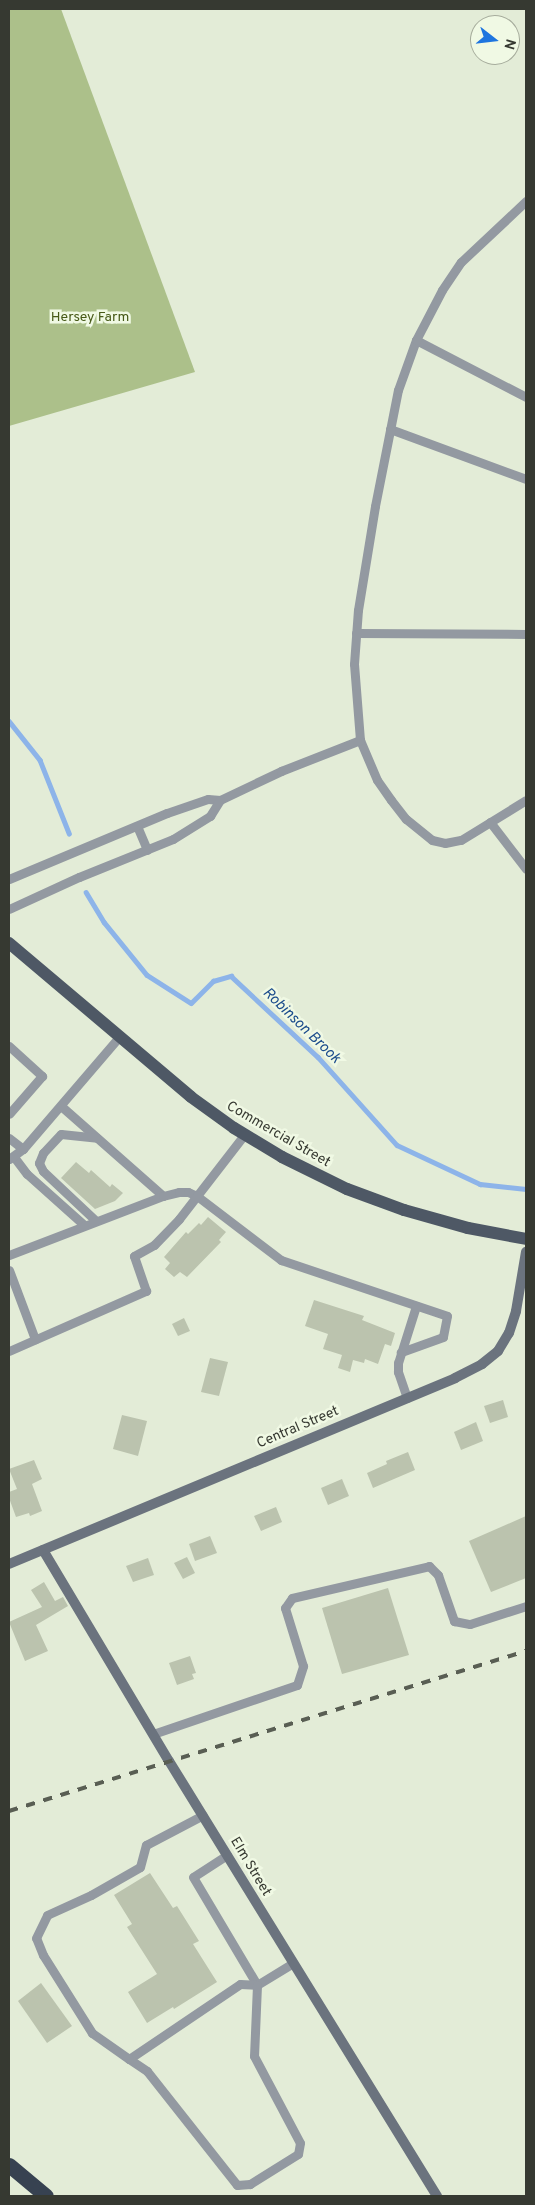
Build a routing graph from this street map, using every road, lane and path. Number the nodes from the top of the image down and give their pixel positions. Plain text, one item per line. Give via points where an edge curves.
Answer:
1 (526, 201) edge
2 (416, 340) junction
3 (526, 397) edge
4 (390, 429) junction
5 (526, 479) edge
6 (356, 633) junction
7 (526, 634) edge
8 (360, 740) junction
9 (220, 800) junction
10 (526, 800) edge
11 (490, 822) junction
12 (138, 826) junction
13 (147, 850) junction
14 (526, 869) edge
15 (9, 879) edge
16 (9, 909) edge
17 (9, 943) edge
18 (119, 1037) junction
19 (9, 1046) edge
20 (61, 1106) junction
21 (9, 1114) edge
22 (244, 1135) junction
23 (9, 1138) edge
24 (97, 1138) junction
25 (23, 1149) junction
26 (11, 1158) edge
27 (163, 1196) junction
28 (197, 1196) junction
29 (96, 1221) junction
30 (84, 1225) junction
31 (526, 1239) edge
32 (526, 1252) edge
33 (9, 1255) edge
34 (9, 1270) edge
35 (416, 1306) junction
36 (36, 1339) junction
37 (9, 1351) edge
38 (401, 1352) junction
39 (407, 1398) junction
40 (43, 1550) junction
41 (9, 1564) edge
42 (526, 1606) edge
43 (153, 1734) junction
44 (203, 1815) junction
45 (227, 1855) junction
46 (293, 1963) junction
47 (257, 1985) junction
48 (129, 2059) junction
49 (9, 2165) edge
50 (46, 2196) edge
51 (437, 2196) edge

1 - 2 lane via 461,262
2 - 3 lane
2 - 4 lane via 398,390
4 - 5 lane
4 - 6 lane
6 - 7 lane
6 - 8 lane via 354,678
8 - 9 lane via 281,771
8 - 11 lane via 377,780 406,819 425,836 438,842 456,842
9 - 12 lane via 196,802
9 - 13 lane via 210,816 196,827
10 - 11 lane
11 - 14 lane
12 - 13 lane
12 - 15 lane
13 - 16 lane
17 - 18 main road, Commercial Street
18 - 20 lane
18 - 22 main road, Commercial Street via 191,1097
19 - 21 lane via 42,1076
20 - 24 lane
20 - 25 lane
22 - 28 lane
22 - 31 main road, Commercial Street via 318,1176 390,1206 448,1223
23 - 25 lane
24 - 27 lane
24 - 29 lane via 62,1134 43,1153 39,1163 43,1172
25 - 26 lane
26 - 30 lane
27 - 28 lane via 183,1191
27 - 29 lane
28 - 35 lane via 281,1260
28 - 36 lane via 160,1240 134,1256 146,1291
29 - 30 lane
30 - 33 lane
32 - 39 street, Central Street via 512,1326 498,1351 476,1368
34 - 36 lane
35 - 38 lane
35 - 38 lane via 447,1316 443,1337
36 - 37 lane
38 - 39 lane via 398,1367
39 - 40 street, Central Street
40 - 41 street, Central Street
40 - 43 street, Elm Street
42 - 43 lane via 470,1624 454,1621 438,1575 429,1566 292,1598 286,1608 303,1666 297,1685
43 - 44 street, Elm Street
44 - 45 street, Elm Street
44 - 48 lane via 146,1845 140,1867 47,1915 36,1938 43,1955 92,2033
45 - 46 street, Elm Street
45 - 47 lane via 193,1877
46 - 47 lane
46 - 51 street, Elm Street
47 - 48 lane via 240,1984
47 - 48 lane via 254,2056 300,2143 298,2154 250,2184 237,2185 147,2071
49 - 50 highway

